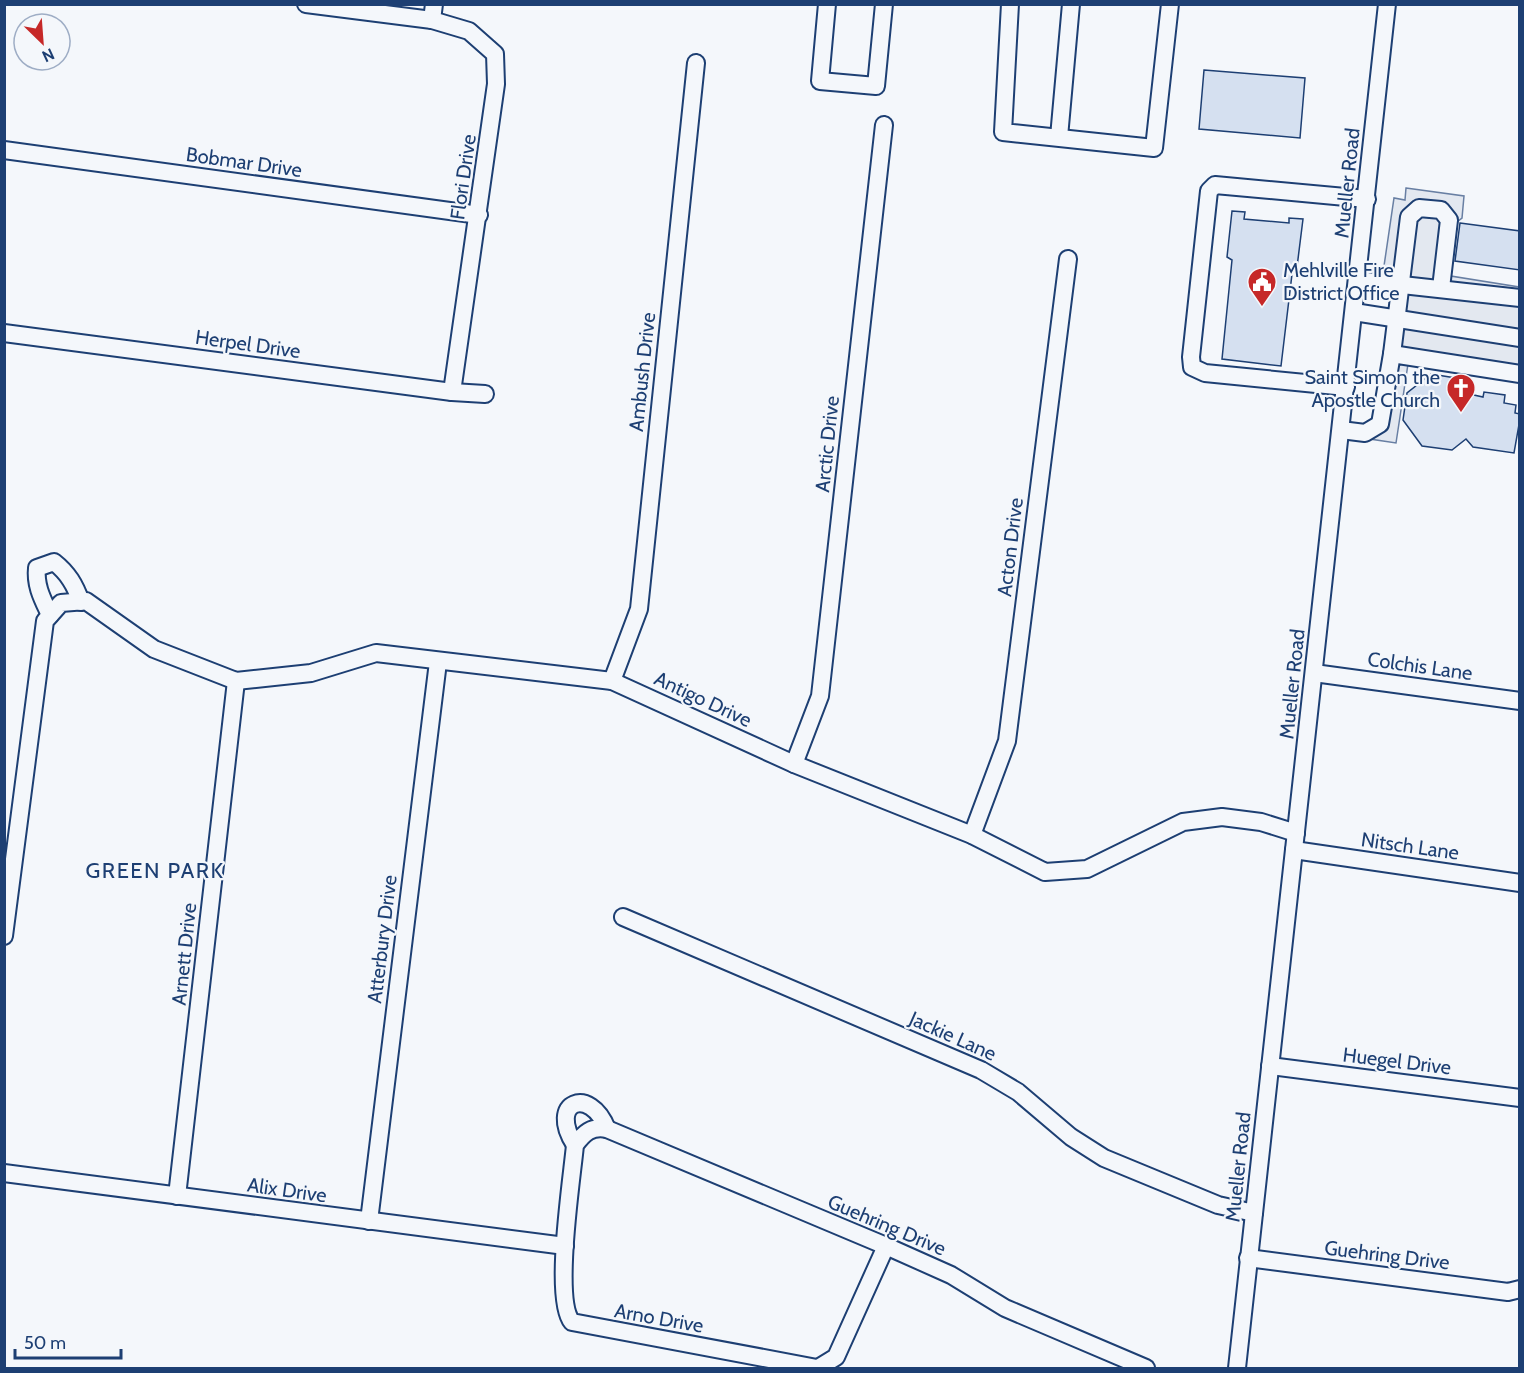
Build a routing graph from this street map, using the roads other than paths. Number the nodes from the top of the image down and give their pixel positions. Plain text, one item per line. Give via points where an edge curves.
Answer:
1 (306, 4) edge
2 (827, 4) edge
3 (884, 4) edge
4 (1010, 4) edge
5 (1071, 4) edge
6 (1170, 4) edge
7 (1387, 4) edge
8 (433, 12) edge
9 (696, 63) dead end
10 (884, 125) dead end
11 (1059, 137) junction
12 (4, 150) edge
13 (1367, 199) junction
14 (479, 215) junction
15 (1068, 259) dead end
16 (1357, 280) junction
17 (1401, 285) junction
18 (1441, 288) junction
19 (1520, 298) edge
20 (1354, 312) junction
21 (1396, 319) junction
22 (4, 333) edge
23 (1520, 338) edge
24 (1392, 354) junction
25 (1520, 374) edge
26 (1346, 387) junction
27 (453, 393) junction
28 (485, 394) dead end
29 (1341, 430) junction
30 (81, 602) junction
31 (56, 609) junction
32 (438, 662) junction
33 (1314, 673) junction
34 (236, 681) junction
35 (612, 681) junction
36 (1520, 701) edge
37 (794, 764) junction
38 (1296, 833) junction
39 (972, 835) junction
40 (1294, 850) junction
41 (1520, 883) edge
42 (622, 916) dead end
43 (4, 936) edge
44 (1270, 1066) junction
45 (1520, 1098) edge
46 (607, 1129) junction
47 (575, 1145) junction
48 (4, 1173) edge
49 (177, 1196) junction
50 (1254, 1213) junction
51 (369, 1221) junction
52 (565, 1246) junction
53 (885, 1246) junction
54 (1248, 1258) junction
55 (1515, 1290) edge
56 (1520, 1307) edge
57 (818, 1368) edge
58 (1146, 1368) edge
59 (1237, 1368) edge

1 - 8 street
2 - 3 street via 820,81 876,86
4 - 11 street via 1003,132
5 - 11 street
6 - 11 street via 1154,148
7 - 13 street, Mueller Road
8 - 14 street, Flori Drive via 469,31 495,54 496,84
9 - 35 street, Ambush Drive via 639,609
10 - 37 street, Arctic Drive via 820,696
12 - 14 street, Bobmar Drive
13 - 16 street, Mueller Road
13 - 26 street via 1215,185 1209,191 1207,203 1192,367 1205,374
14 - 27 street, Flori Drive
15 - 39 street, Acton Drive via 1007,741
16 - 17 street
16 - 20 street, Mueller Road
17 - 18 street
17 - 18 street via 1409,217 1419,208 1441,210 1449,220
17 - 21 street
18 - 19 street
20 - 21 street
20 - 26 street, Mueller Road
21 - 23 street
21 - 24 street
22 - 27 street, Herpel Drive
24 - 25 street
24 - 29 street via 1380,424 1365,433
26 - 29 street, Mueller Road
27 - 28 street, Herpel Drive
29 - 33 street, Mueller Road
30 - 31 street
30 - 31 street via 76,585 64,570 54,562 44,563 37,568 39,590
30 - 34 street, Antigo Drive via 153,649
31 - 43 street via 45,621
32 - 34 street, Antigo Drive via 376,653 311,673
32 - 35 street, Antigo Drive
32 - 51 street, Atterbury Drive
33 - 36 street, Colchis Lane
33 - 38 street, Mueller Road
34 - 49 street, Arnett Drive
35 - 37 street, Antigo Drive
37 - 39 street, Antigo Drive
38 - 39 street, Antigo Drive via 1261,822 1222,817 1183,822 1087,869 1045,872
38 - 40 street, Mueller Road
40 - 41 street, Nitsch Lane
40 - 44 street, Mueller Road
42 - 50 street, Jackie Lane via 981,1070 1018,1092 1071,1137 1104,1158 1218,1205
44 - 45 street, Huegel Drive
44 - 50 street, Mueller Road
46 - 47 street via 597,1127 585,1133
46 - 47 street via 588,1103 576,1103 566,1111 564,1121
46 - 53 street, Guehring Drive
47 - 52 street
48 - 49 street, Alix Drive
49 - 51 street, Alix Drive
50 - 54 street, Mueller Road
51 - 52 street, Alix Drive
52 - 57 street, Arno Drive via 565,1305 572,1322
53 - 57 street, Arno Drive via 836,1357
53 - 58 street, Guehring Drive via 951,1275 1005,1308
54 - 55 street, Guehring Drive
54 - 59 street, Mueller Road
55 - 56 street

